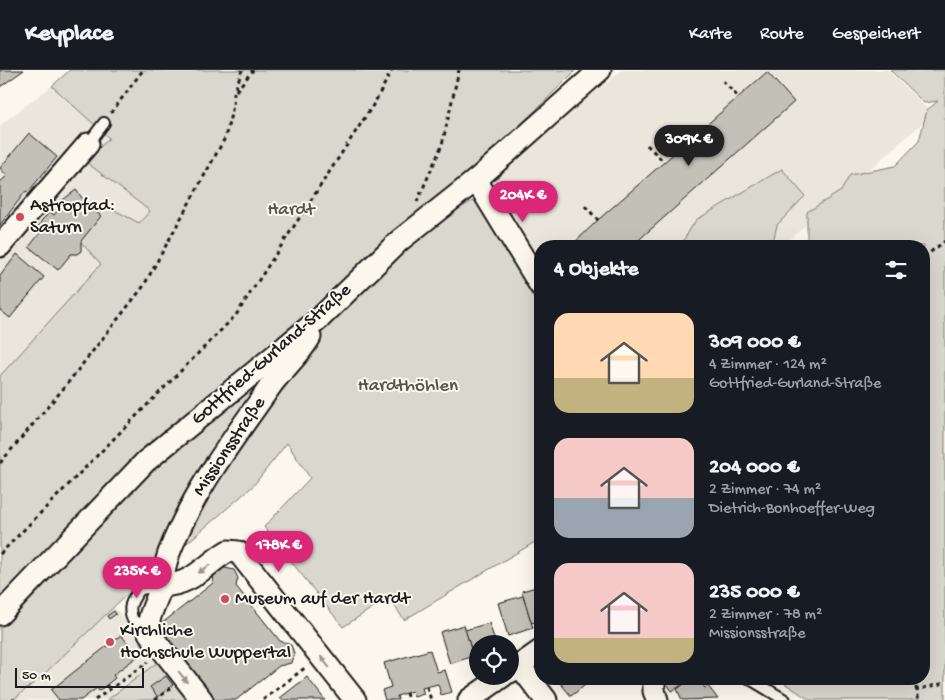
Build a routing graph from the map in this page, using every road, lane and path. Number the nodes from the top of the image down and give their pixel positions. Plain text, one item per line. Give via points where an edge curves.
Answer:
1 (143, 70) edge
2 (242, 70) edge
3 (254, 70) edge
4 (392, 70) edge
5 (459, 70) edge
6 (600, 70) edge
7 (723, 82) dead end
8 (234, 93) junction
9 (738, 98) dead end
10 (104, 123) joint
11 (88, 144) joint
12 (647, 145) dead end
13 (664, 162) dead end
14 (476, 180) junction
15 (415, 206) dead end
16 (585, 206) dead end
17 (598, 220) dead end
18 (945, 241) edge
19 (0, 246) edge
20 (930, 252) edge
21 (534, 275) edge
22 (319, 319) junction
23 (0, 463) edge
24 (0, 554) edge
25 (161, 586) junction
26 (0, 614) edge
27 (162, 651) junction
28 (534, 655) edge
29 (309, 664) dead end
30 (519, 665) edge
31 (519, 678) edge
32 (945, 683) edge
33 (106, 685) dead end
34 (491, 685) edge
35 (654, 685) edge
36 (760, 685) edge
37 (915, 685) edge
38 (427, 687) dead end
39 (110, 689) junction
40 (915, 690) junction
41 (406, 693) dead end
42 (96, 700) edge
43 (202, 700) edge
44 (263, 700) edge
45 (355, 700) edge
46 (408, 700) edge
47 (431, 700) edge
48 (470, 700) edge
49 (546, 700) edge
50 (657, 700) edge
51 (785, 700) edge
52 (919, 700) edge

1 - 10 path
2 - 8 path
3 - 8 path
4 - 24 path via 375,102 236,315
5 - 15 path via 442,145
6 - 14 street, Gottfried-Gurland-Straße
7 - 9 path
8 - 23 path via 225,138 143,287
10 - 11 lane
11 - 19 street
12 - 13 path
14 - 21 street
14 - 22 street, Gottfried-Gurland-Straße via 399,241
16 - 17 path
18 - 20 path
22 - 25 street, Missionsstraße via 303,349 276,379 192,503 169,554
22 - 26 street, Gottfried-Gurland-Straße via 145,462
25 - 27 street, Missionsstraße via 147,624 149,633
45 -> 25 street via 238,552 228,551 177,586
27 - 39 path
27 -> 43 street, Missionsstraße
28 - 30 street
29 - 44 path
31 - 49 street
32 - 40 path
33 - 39 path
34 - 48 street
35 - 50 street
36 - 51 lane
37 - 40 path
38 - 47 path
39 - 42 path
40 - 52 path
41 - 46 path

